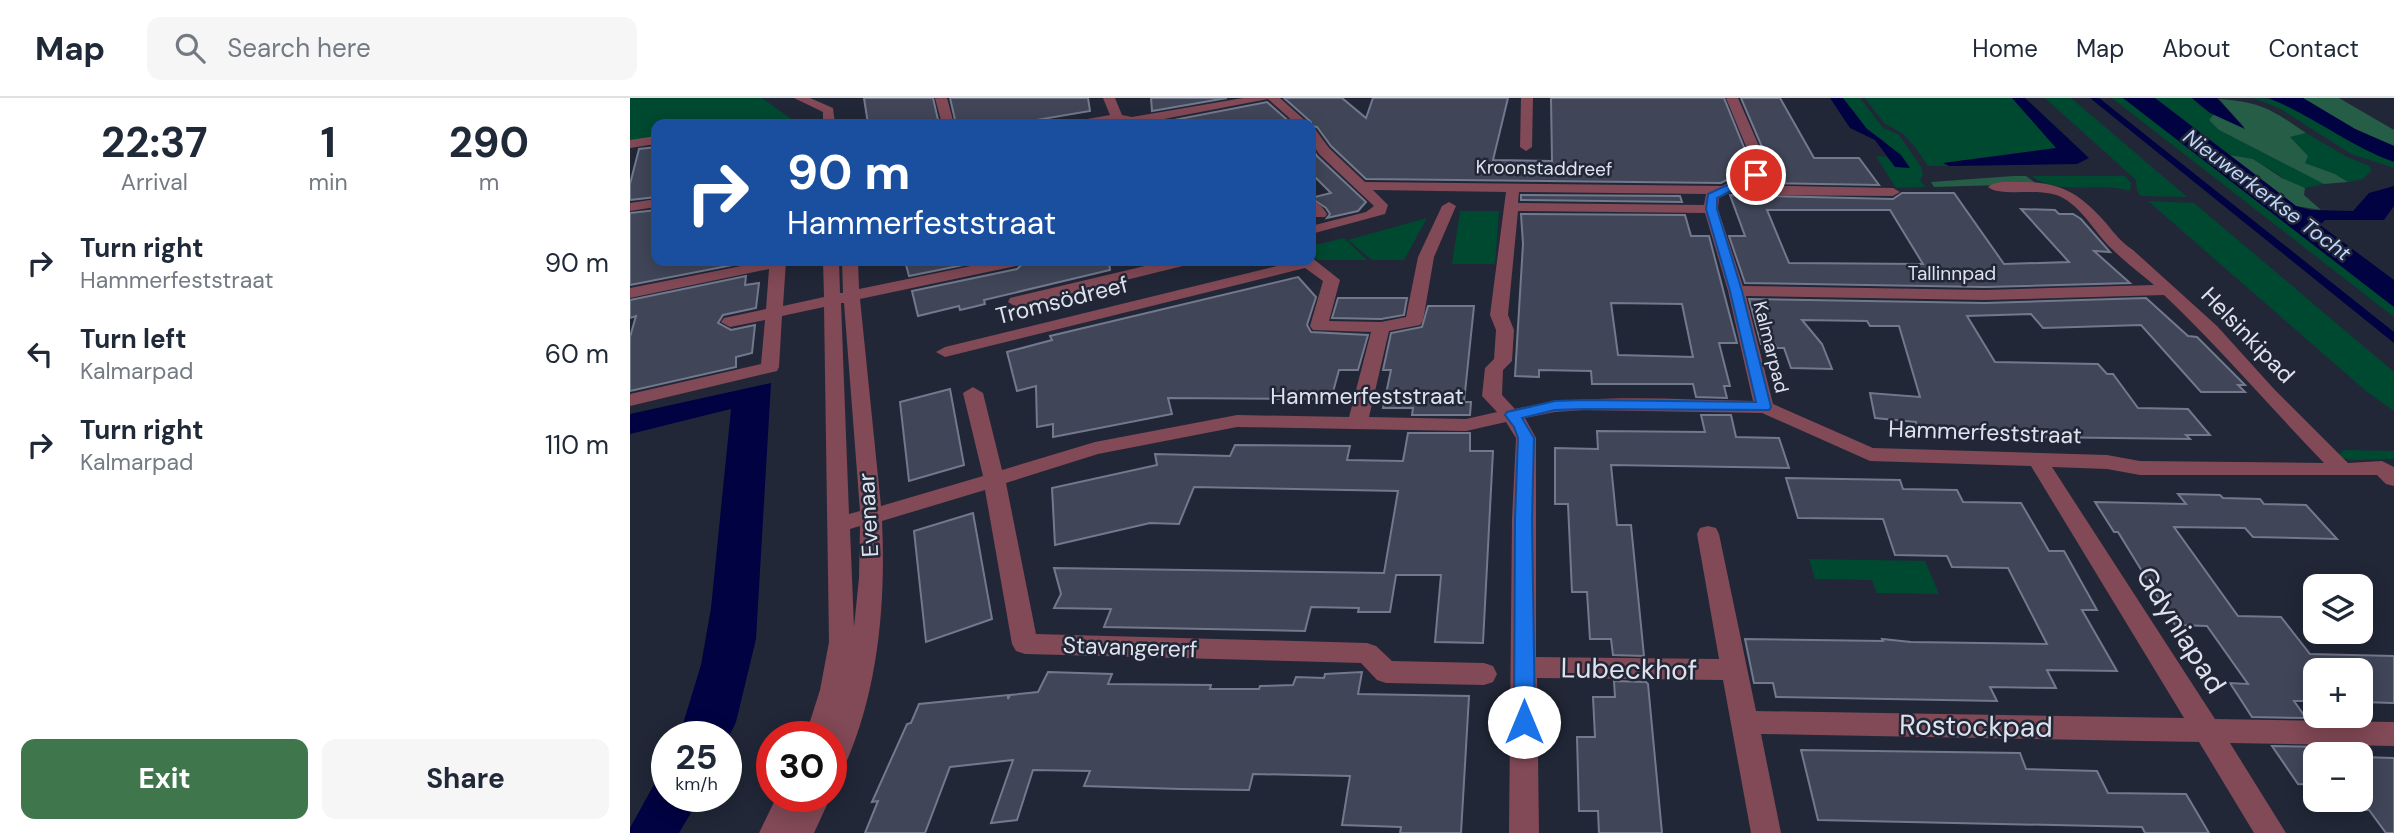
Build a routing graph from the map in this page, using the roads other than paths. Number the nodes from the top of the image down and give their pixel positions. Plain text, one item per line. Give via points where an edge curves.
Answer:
1 (800, 98) edge
2 (818, 98) edge
3 (941, 98) edge
4 (1109, 98) edge
5 (1264, 98) edge
6 (1273, 98) edge
7 (1527, 98) edge
8 (1732, 98) edge
9 (1116, 118) junction
10 (829, 119) edge
11 (841, 119) edge
12 (947, 119) edge
13 (1110, 119) edge
14 (1119, 119) edge
15 (1153, 119) edge
16 (1296, 119) edge
17 (651, 141) edge
18 (1316, 141) edge
19 (630, 144) edge
20 (1526, 147) dead end
21 (1362, 186) junction
22 (1513, 187) junction
23 (1995, 187) dead end
24 (1728, 188) junction
25 (1893, 192) dead end
26 (651, 204) edge
27 (1449, 206) dead end
28 (1511, 206) junction
29 (630, 208) edge
30 (1711, 209) junction
31 (1321, 215) edge
32 (759, 266) edge
33 (778, 266) edge
34 (832, 266) edge
35 (849, 266) edge
36 (978, 266) edge
37 (1151, 266) edge
38 (1291, 266) edge
39 (1313, 266) edge
40 (2167, 290) junction
41 (1736, 291) junction
42 (630, 293) edge
43 (842, 298) junction
44 (1016, 302) dead end
45 (774, 312) junction
46 (730, 321) dead end
47 (1381, 327) junction
48 (945, 352) dead end
49 (973, 393) dead end
50 (630, 400) edge
51 (1764, 407) junction
52 (1512, 415) junction
53 (1358, 422) junction
54 (2038, 461) junction
55 (2343, 470) junction
56 (993, 478) junction
57 (2394, 479) edge
58 (882, 512) junction
59 (838, 524) junction
60 (1708, 534) dead end
61 (1524, 667) junction
62 (1734, 670) junction
63 (1484, 674) dead end
64 (824, 721) edge
65 (845, 721) edge
66 (1744, 722) junction
67 (2207, 730) junction
68 (2394, 734) edge
69 (785, 812) edge
70 (808, 812) edge
71 (774, 833) edge
72 (798, 833) edge
73 (1524, 833) edge
74 (1766, 833) edge
75 (2271, 833) edge

1 - 10 street via 829,110
2 - 11 street via 840,107
3 - 12 street
4 - 9 street
5 - 15 street
6 - 16 street
7 - 20 street
8 - 24 street via 1762,169
9 - 13 street
9 - 14 street
17 - 19 street
18 - 21 street
21 - 22 street, Kroonstaddreef
21 - 31 street via 1381,205 1380,211
22 - 24 street, Kroonstaddreef
22 - 28 street
23 - 40 street, Helsinkipad via 2048,187 2069,193 2119,248
24 - 25 street, Kroonstaddreef
24 - 30 street via 1712,196
26 - 29 street
27 - 47 street via 1426,257 1414,321
28 - 30 street, Kroonstaddreef
28 - 52 street via 1497,281 1499,315 1505,330 1503,361 1494,368 1492,396
30 - 41 street, Kalmarpad
32 - 42 street
33 - 45 street
34 - 43 street, Evenaar
35 - 43 street, Evenaar
36 - 43 street
37 - 44 street, Tromsödreef
38 - 48 street, Tromsödreef
39 - 47 street via 1332,280 1319,326
40 - 41 street, Tallinnpad via 1985,295
40 - 55 street, Helsinkipad
41 - 51 street, Kalmarpad
43 - 45 street
43 - 58 street, Evenaar
43 - 59 street, Evenaar
45 - 46 street
45 - 50 street via 770,367
47 - 53 street
49 - 56 street, Stavangererf
51 - 52 street, Hammerfeststraat via 1584,404
51 - 54 street, Hammerfeststraat via 1870,454
52 - 53 street, Hammerfeststraat via 1466,425
52 - 61 street via 1526,438
53 - 56 street, Hammerfeststraat via 1237,421 1095,448
54 - 55 street, Hammerfeststraat via 2140,468
54 - 67 street, Gdyniapad
55 - 57 street via 2382,468
56 - 58 street, Hammerfeststraat
56 - 63 street, Stavangererf via 1026,644 1367,653 1386,672
58 - 59 street, Hammerfeststraat
58 - 65 street, Evenaar via 872,557 859,680
59 - 64 street, Evenaar via 842,642
60 - 62 street, Lubeckhof
61 - 62 street, Lubeckhof
61 - 73 street
62 - 66 street, Lubeckhof
66 - 67 street, Rostockpad
66 - 74 street, Lubeckhof
67 - 68 street, Rostockpad
67 - 75 street, Gdyniapad
69 - 71 street
70 - 72 street

